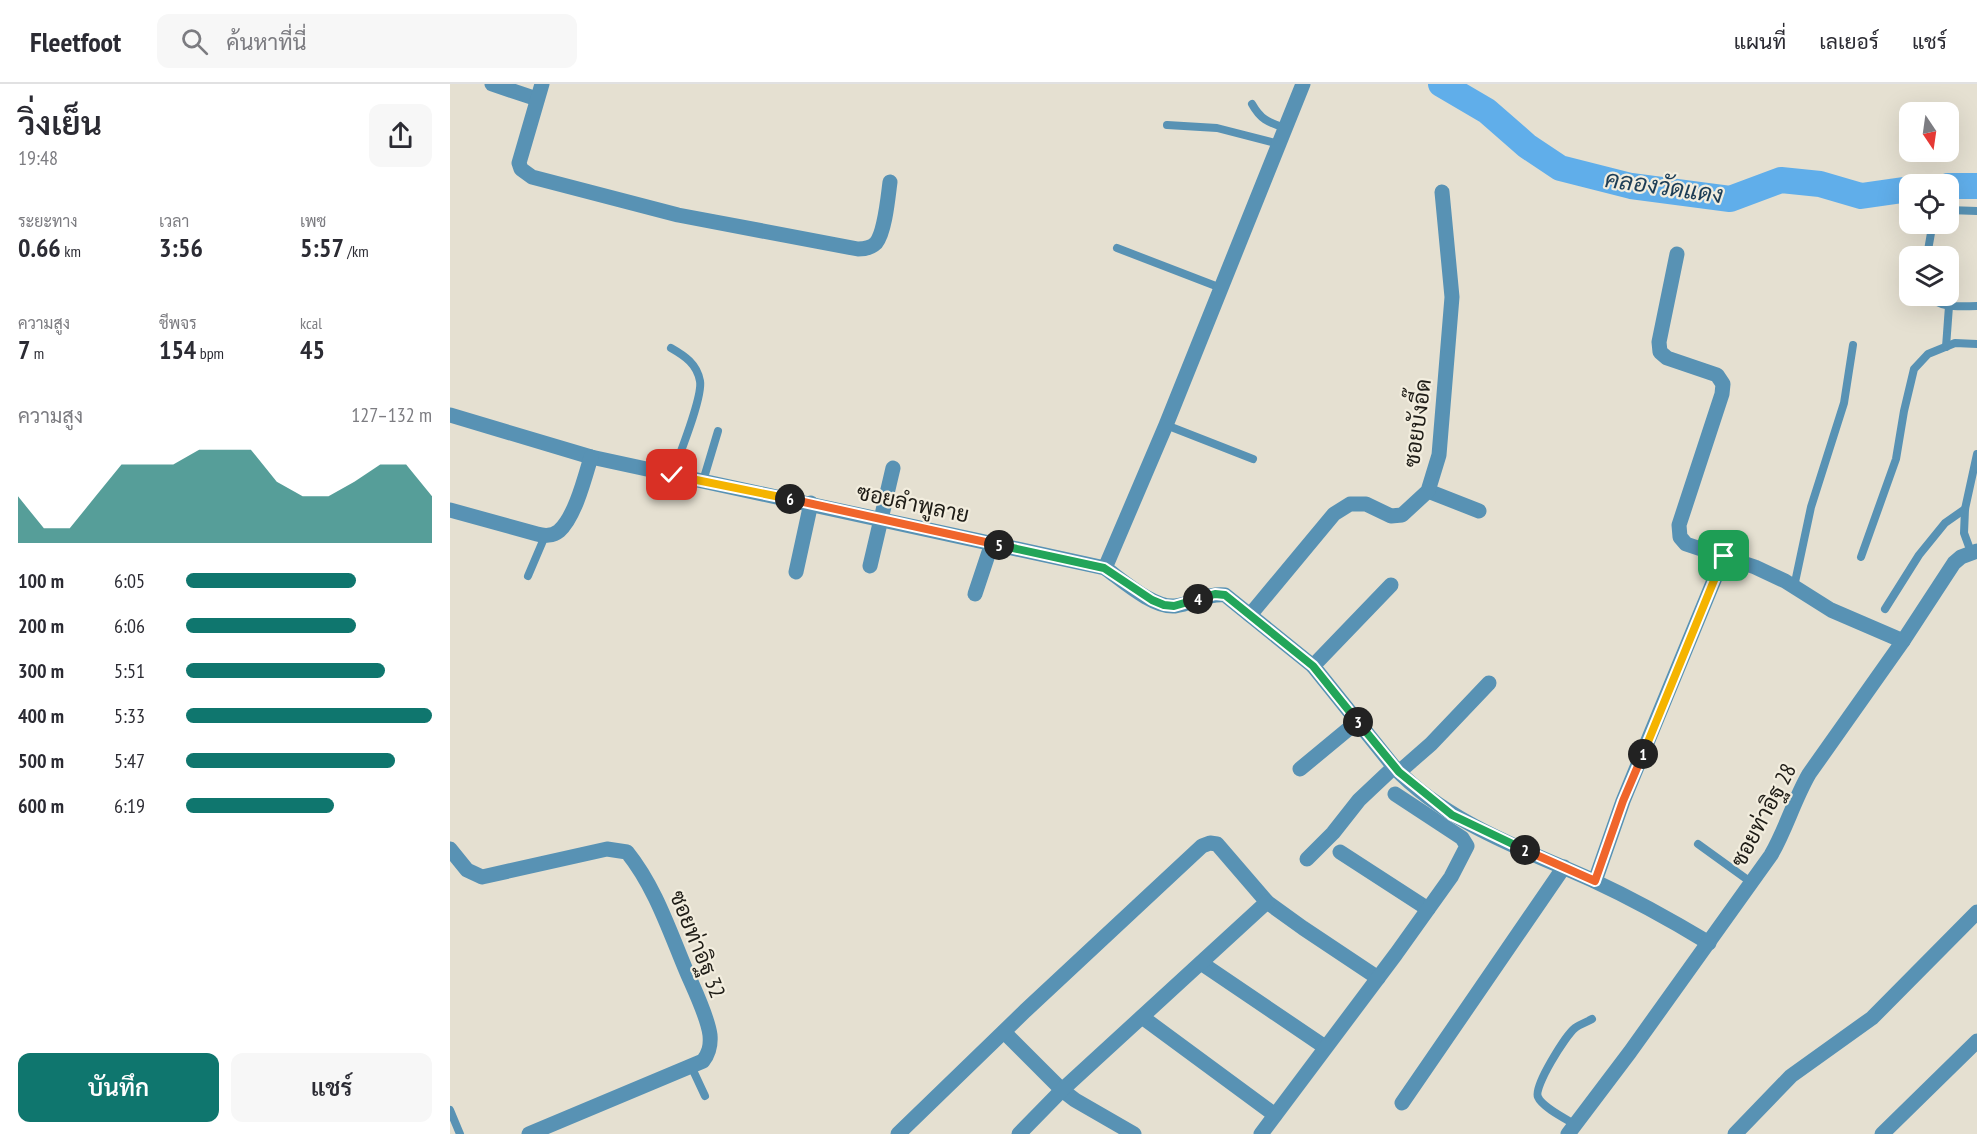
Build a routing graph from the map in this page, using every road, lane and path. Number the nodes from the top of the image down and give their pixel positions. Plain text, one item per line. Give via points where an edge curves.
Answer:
1 (492, 84) edge
2 (542, 84) edge
3 (1303, 84) edge
4 (537, 99) junction
5 (1252, 104) dead end
6 (1167, 125) dead end
7 (1285, 128) junction
8 (1279, 144) junction
9 (890, 182) dead end
10 (1442, 192) dead end
11 (1959, 210) edge
12 (1977, 211) edge
13 (1117, 248) dead end
14 (1677, 254) dead end
15 (1221, 288) junction
16 (1948, 306) edge
17 (1959, 306) edge
18 (1977, 306) edge
19 (1977, 344) edge
20 (1853, 345) dead end
21 (1946, 347) junction
22 (671, 348) dead end
23 (450, 415) edge
24 (1166, 425) junction
25 (718, 431) dead end
26 (1977, 454) edge
27 (591, 457) junction
28 (1253, 459) dead end
29 (893, 468) dead end
30 (672, 475) junction
31 (703, 481) junction
32 (1428, 491) junction
33 (811, 503) junction
34 (1965, 509) junction
35 (450, 510) edge
36 (1479, 512) dead end
37 (880, 519) junction
38 (545, 536) junction
39 (992, 543) junction
40 (1974, 551) edge
41 (1724, 556) junction
42 (1861, 557) dead end
43 (870, 566) dead end
44 (1104, 568) junction
45 (796, 572) dead end
46 (528, 576) dead end
47 (1390, 585) dead end
48 (1794, 587) junction
49 (975, 594) dead end
50 (1885, 609) dead end
51 (1250, 615) junction
52 (1903, 641) junction
53 (1313, 666) junction
54 (1490, 683) dead end
55 (1358, 721) junction
56 (1300, 769) dead end
57 (1397, 770) junction
58 (1395, 794) dead end
59 (1698, 844) dead end
60 (450, 849) edge
61 (1340, 852) dead end
62 (1307, 859) dead end
63 (1564, 867) junction
64 (1595, 881) junction
65 (1752, 883) junction
66 (1267, 902) junction
67 (1428, 909) junction
68 (1977, 912) edge
69 (1709, 943) junction
70 (1201, 963) junction
71 (1378, 978) junction
72 (1142, 1017) junction
73 (1592, 1019) dead end
74 (1004, 1032) junction
75 (1977, 1041) edge
76 (1325, 1047) junction
77 (691, 1066) junction
78 (1062, 1090) junction
79 (705, 1096) dead end
80 (1402, 1103) dead end
81 (450, 1110) edge
82 (1275, 1115) junction
83 (1572, 1129) edge
84 (460, 1134) edge
85 (529, 1134) edge
86 (898, 1134) edge
87 (1019, 1134) edge
88 (1134, 1134) edge
89 (1261, 1134) edge
90 (1735, 1134) edge
91 (1882, 1134) edge

1 - 4 street
2 - 4 street
3 - 7 street
4 - 9 street via 519,163 526,174 678,215 843,247 868,248 876,244 881,234
5 - 7 lane via 1258,116
6 - 8 lane via 1217,128
7 - 8 street
8 - 15 street
10 - 32 street, ซอยบังอี๊ด via 1452,297 1439,455
11 - 12 lane
13 - 15 lane
14 - 41 street via 1660,352 1717,375 1723,384 1679,525 1680,537 1686,544
15 - 24 street
16 - 21 lane
17 - 18 lane
19 - 21 lane via 1955,342
20 - 48 lane via 1844,403 1811,507
21 - 42 lane via 1928,354 1914,369 1896,459
22 - 30 lane via 693,365 701,384
23 - 27 street, ซอยลำพูลาย
24 - 28 lane
24 - 44 street
25 - 31 lane
26 - 34 lane
27 - 30 street, ซอยลำพูลาย
27 - 38 street via 568,519 560,530
29 - 37 street
30 - 31 street, ซอยลำพูลาย
31 - 33 street, ซอยลำพูลาย
32 - 36 street
32 - 51 street, ซอยบังอี๊ด via 1402,515 1391,516 1366,504 1350,504 1334,514
33 - 37 street, ซอยลำพูลาย
33 - 45 street
34 - 40 lane via 1964,533
34 - 50 lane via 1945,523 1919,555
35 - 38 street
37 - 39 street, ซอยลำพูลาย
37 - 43 street
38 - 46 lane
39 - 44 street, ซอยลำพูลาย
39 - 49 street
40 - 52 street, ซอยท่าอิฐ 28 via 1954,563
41 - 48 street
41 - 64 street via 1623,801
44 - 51 street, ซอยลำพูลาย via 1164,605 1225,595
47 - 53 street
48 - 52 street via 1831,610
51 - 53 street, ซอยลำพูลาย
52 - 65 street, ซอยท่าอิฐ 28 via 1799,790 1780,839
53 - 55 street, ซอยลำพูลาย
54 - 57 street via 1431,744
55 - 56 street
55 - 57 street, ซอยลำพูลาย
57 - 62 street via 1359,800
57 - 63 street, ซอยลำพูลาย via 1452,815
58 - 67 street via 1462,838 1467,846
59 - 65 lane
60 - 77 street, ซอยท่าอิฐ 32 via 467,870 482,877 607,849 627,852 654,893 710,1034 710,1052
61 - 67 street
63 - 64 street, ซอยลำพูลาย
63 - 80 street
64 - 69 street, ซอยลำพูลาย via 1646,905
65 - 69 street, ซอยท่าอิฐ 28
66 - 70 street
66 - 71 street
66 - 74 street via 1217,844 1202,846
67 - 71 street
68 - 90 street via 1872,1018 1791,1076
69 - 83 street, ซอยท่าอิฐ 28
70 - 72 street
70 - 76 street
71 - 76 street
72 - 78 street
72 - 82 street
73 - 83 lane via 1570,1033 1537,1092 1538,1099
74 - 78 street
74 - 86 street
75 - 91 street
76 - 82 street
77 - 79 lane
77 - 85 street, ซอยท่าอิฐ 32
78 - 87 street
78 - 88 street
81 - 84 lane
82 - 89 street

